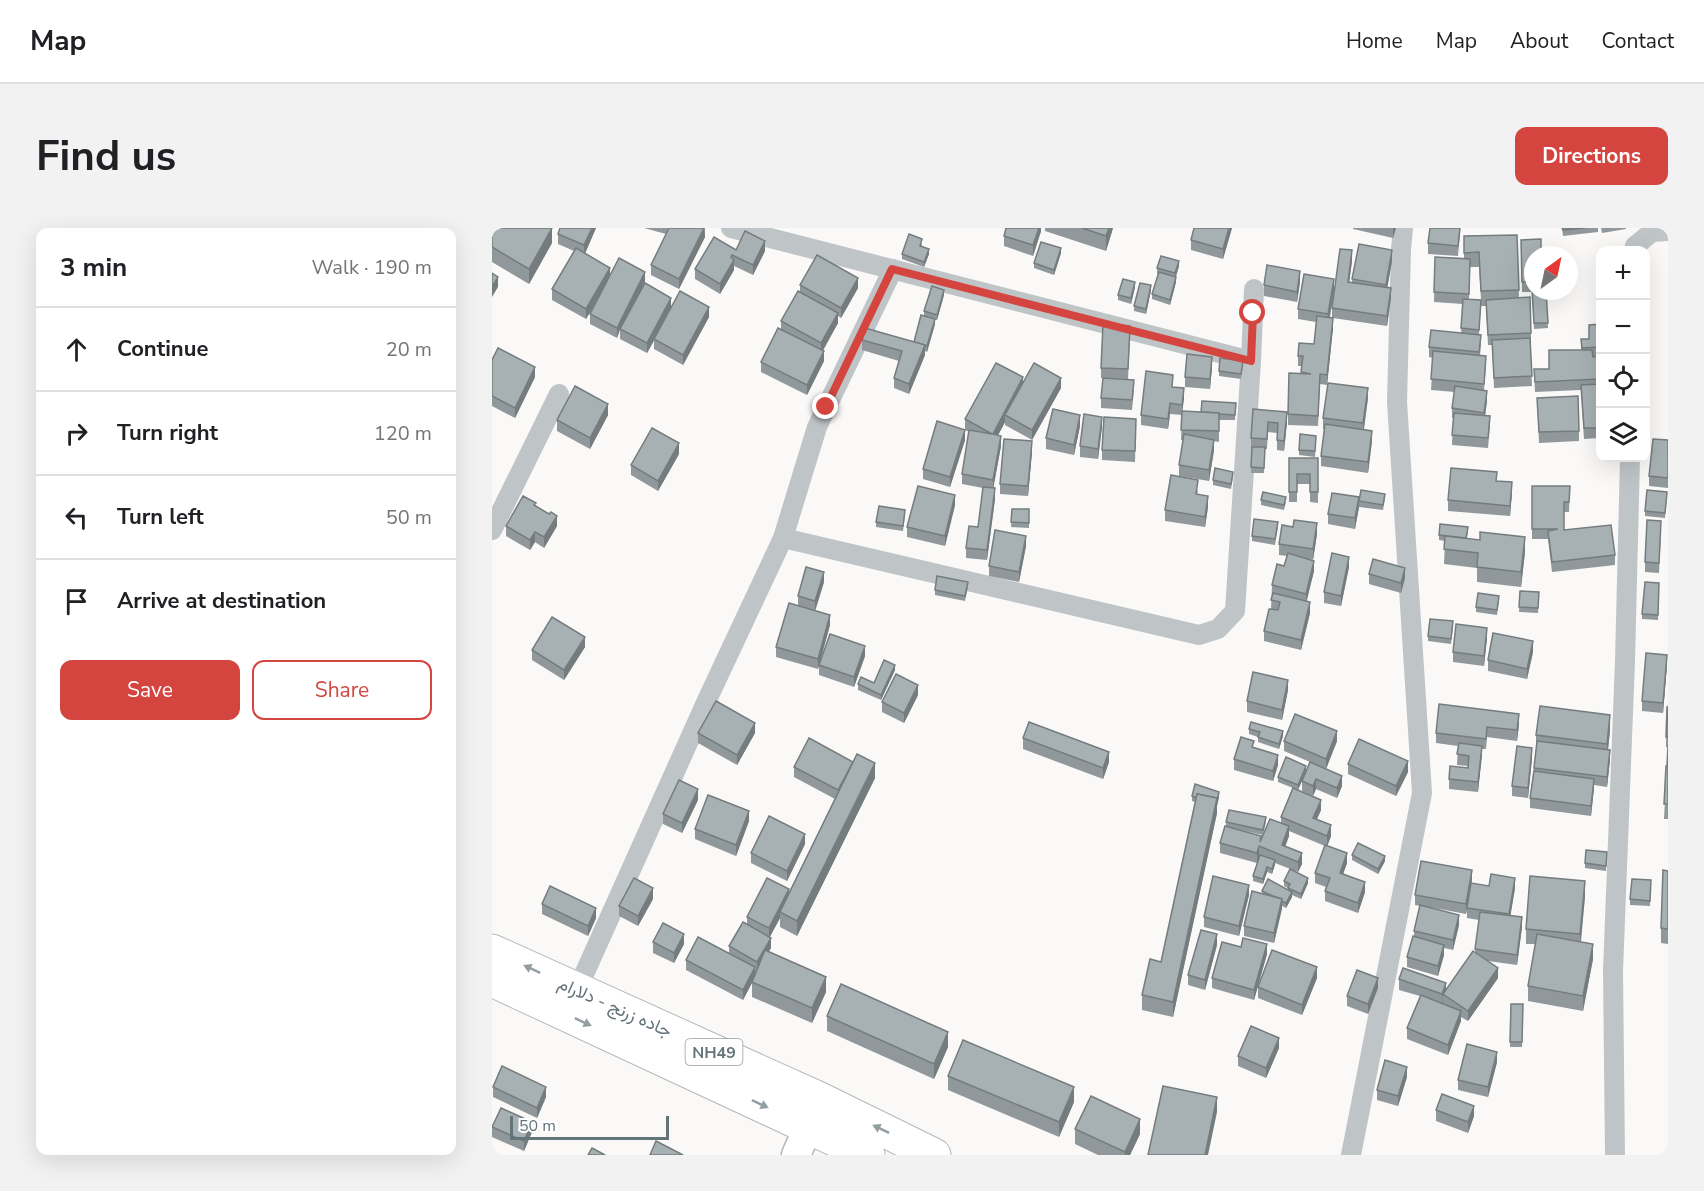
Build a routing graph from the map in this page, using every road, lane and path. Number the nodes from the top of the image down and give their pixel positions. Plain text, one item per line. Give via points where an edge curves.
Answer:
1 (731, 228) edge
2 (1403, 228) edge
3 (1668, 231) edge
4 (1635, 246) edge
5 (892, 269) junction
6 (1254, 289) dead end
7 (1251, 361) junction
8 (559, 393) dead end
9 (1630, 462) edge
10 (492, 530) edge
11 (783, 538) junction
12 (492, 951) edge
13 (492, 980) edge
14 (577, 990) junction
15 (808, 1127) edge
16 (868, 1155) edge
17 (934, 1155) edge
18 (1351, 1155) edge
19 (1615, 1155) edge

1 - 5 street
2 - 18 street via 1396,402 1422,793
3 - 4 street via 1652,232
5 - 7 street
5 - 11 street via 817,427
6 - 7 street
7 - 11 street via 1235,610 1218,629 1199,635
8 - 10 street
9 - 19 street via 1613,971
11 - 14 street
14 -> 12 highway, جاده زرنج - دلارام / NH49
13 -> 15 highway, جاده زرنج - دلارام / NH49
14 - 15 highway, جاده زرنج - دلارام / NH49
15 - 16 highway, جاده زرنج - دلارام / NH49
17 -> 15 highway, جاده زرنج - دلارام / NH49

